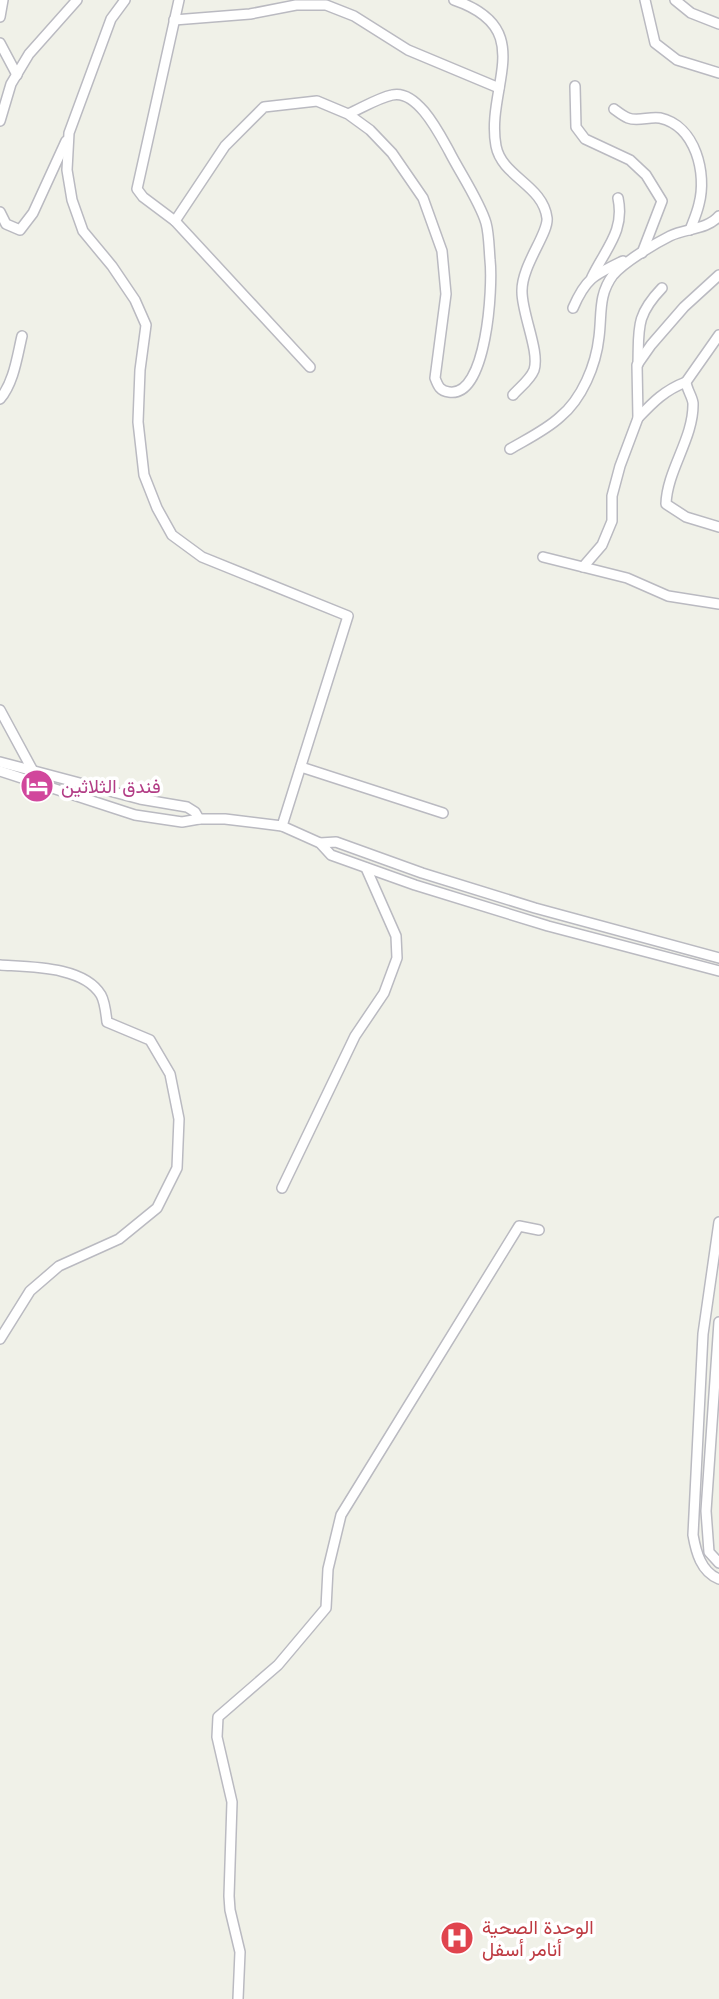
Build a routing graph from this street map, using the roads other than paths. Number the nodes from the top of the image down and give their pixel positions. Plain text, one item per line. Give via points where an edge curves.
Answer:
1 (2, 0) edge
2 (77, 0) edge
3 (125, 0) edge
4 (179, 0) edge
5 (454, 0) edge
6 (645, 0) edge
7 (675, 0) edge
8 (0, 17) edge
9 (174, 20) junction
10 (719, 24) edge
11 (0, 43) edge
12 (719, 73) edge
13 (17, 75) junction
14 (575, 86) dead end
15 (499, 88) junction
16 (614, 109) dead end
17 (348, 114) junction
18 (0, 121) edge
19 (69, 133) junction
20 (618, 198) dead end
21 (0, 212) edge
22 (719, 216) edge
23 (175, 220) junction
24 (690, 230) junction
25 (642, 253) junction
26 (719, 275) edge
27 (592, 277) junction
28 (662, 288) dead end
29 (573, 308) dead end
30 (719, 335) edge
31 (22, 336) dead end
32 (638, 365) junction
33 (310, 367) dead end
34 (686, 382) junction
35 (513, 395) dead end
36 (0, 399) edge
37 (638, 418) junction
38 (510, 449) dead end
39 (719, 527) edge
40 (543, 557) dead end
41 (583, 567) junction
42 (719, 604) edge
43 (0, 710) edge
44 (0, 762) edge
45 (301, 767) junction
46 (33, 770) junction
47 (0, 771) edge
48 (37, 783) junction
49 (443, 813) dead end
50 (199, 819) junction
51 (282, 826) junction
52 (320, 843) junction
53 (366, 868) junction
54 (719, 958) edge
55 (0, 965) edge
56 (719, 971) edge
57 (282, 1188) dead end
58 (719, 1223) edge
59 (539, 1230) dead end
60 (719, 1322) edge
61 (0, 1339) edge
62 (719, 1563) edge
63 (719, 1579) edge
64 (237, 1999) edge

1 - 8 street
2 - 13 street via 29,54
3 - 19 street via 111,19
4 - 9 street
5 - 15 street via 483,13 500,35 504,49
6 - 12 street via 656,43 677,60
7 - 10 street via 691,13
9 - 15 street via 326,5 354,16 408,50
9 - 23 street via 137,189
11 - 13 street
13 - 18 street
14 - 25 street via 576,127 585,139 630,160 662,201
15 - 35 street via 496,146 504,164 537,194 547,216 522,291 536,355 534,369
16 - 24 street via 629,119 660,118 690,139 699,158 702,183
17 - 17 street via 393,153 423,198 442,251 446,294 435,378 445,392 466,388 473,379 487,322 491,263 485,222 418,103 393,94
17 - 23 street via 317,101 264,107 225,146
19 - 21 street via 33,214 20,230 6,224
19 - 45 street via 67,170 83,231 135,300 146,324 138,422 144,475 172,535 202,557 348,616
20 - 27 street via 619,225
22 - 24 street via 713,223
23 - 33 street
24 - 25 street via 671,235
25 - 27 street
25 - 38 street via 615,272 605,287 596,356 579,396 561,417
26 - 32 street via 663,331
27 - 29 street
28 - 32 street via 641,316
30 - 34 street
31 - 36 street
32 - 37 street
34 - 37 street via 656,399
34 - 39 street via 693,401 680,460 666,488 666,504 686,517
37 - 41 street via 612,496 612,520 601,545
40 - 41 street
41 - 42 street via 627,578 668,596
43 - 46 street
44 - 46 street
45 - 49 street
45 - 51 street
46 - 48 street
46 - 50 street via 187,807
47 - 48 street
48 - 50 street via 135,815 182,822
50 - 51 street
51 - 52 street
52 - 53 street via 331,855
52 - 54 street via 336,842 535,908
53 - 56 street via 548,926
53 - 57 street via 396,936 397,958 384,992 355,1036
55 - 61 street via 80,976 101,995 107,1022 150,1040 170,1074 179,1119 177,1168 157,1208 119,1239 59,1266 30,1290
58 - 63 street via 703,1334 693,1535 696,1556 712,1577
59 - 64 street via 519,1226 341,1515 328,1569 327,1608 278,1665 218,1717 217,1737 232,1802 229,1896 240,1952
60 - 62 street via 706,1511 709,1552

